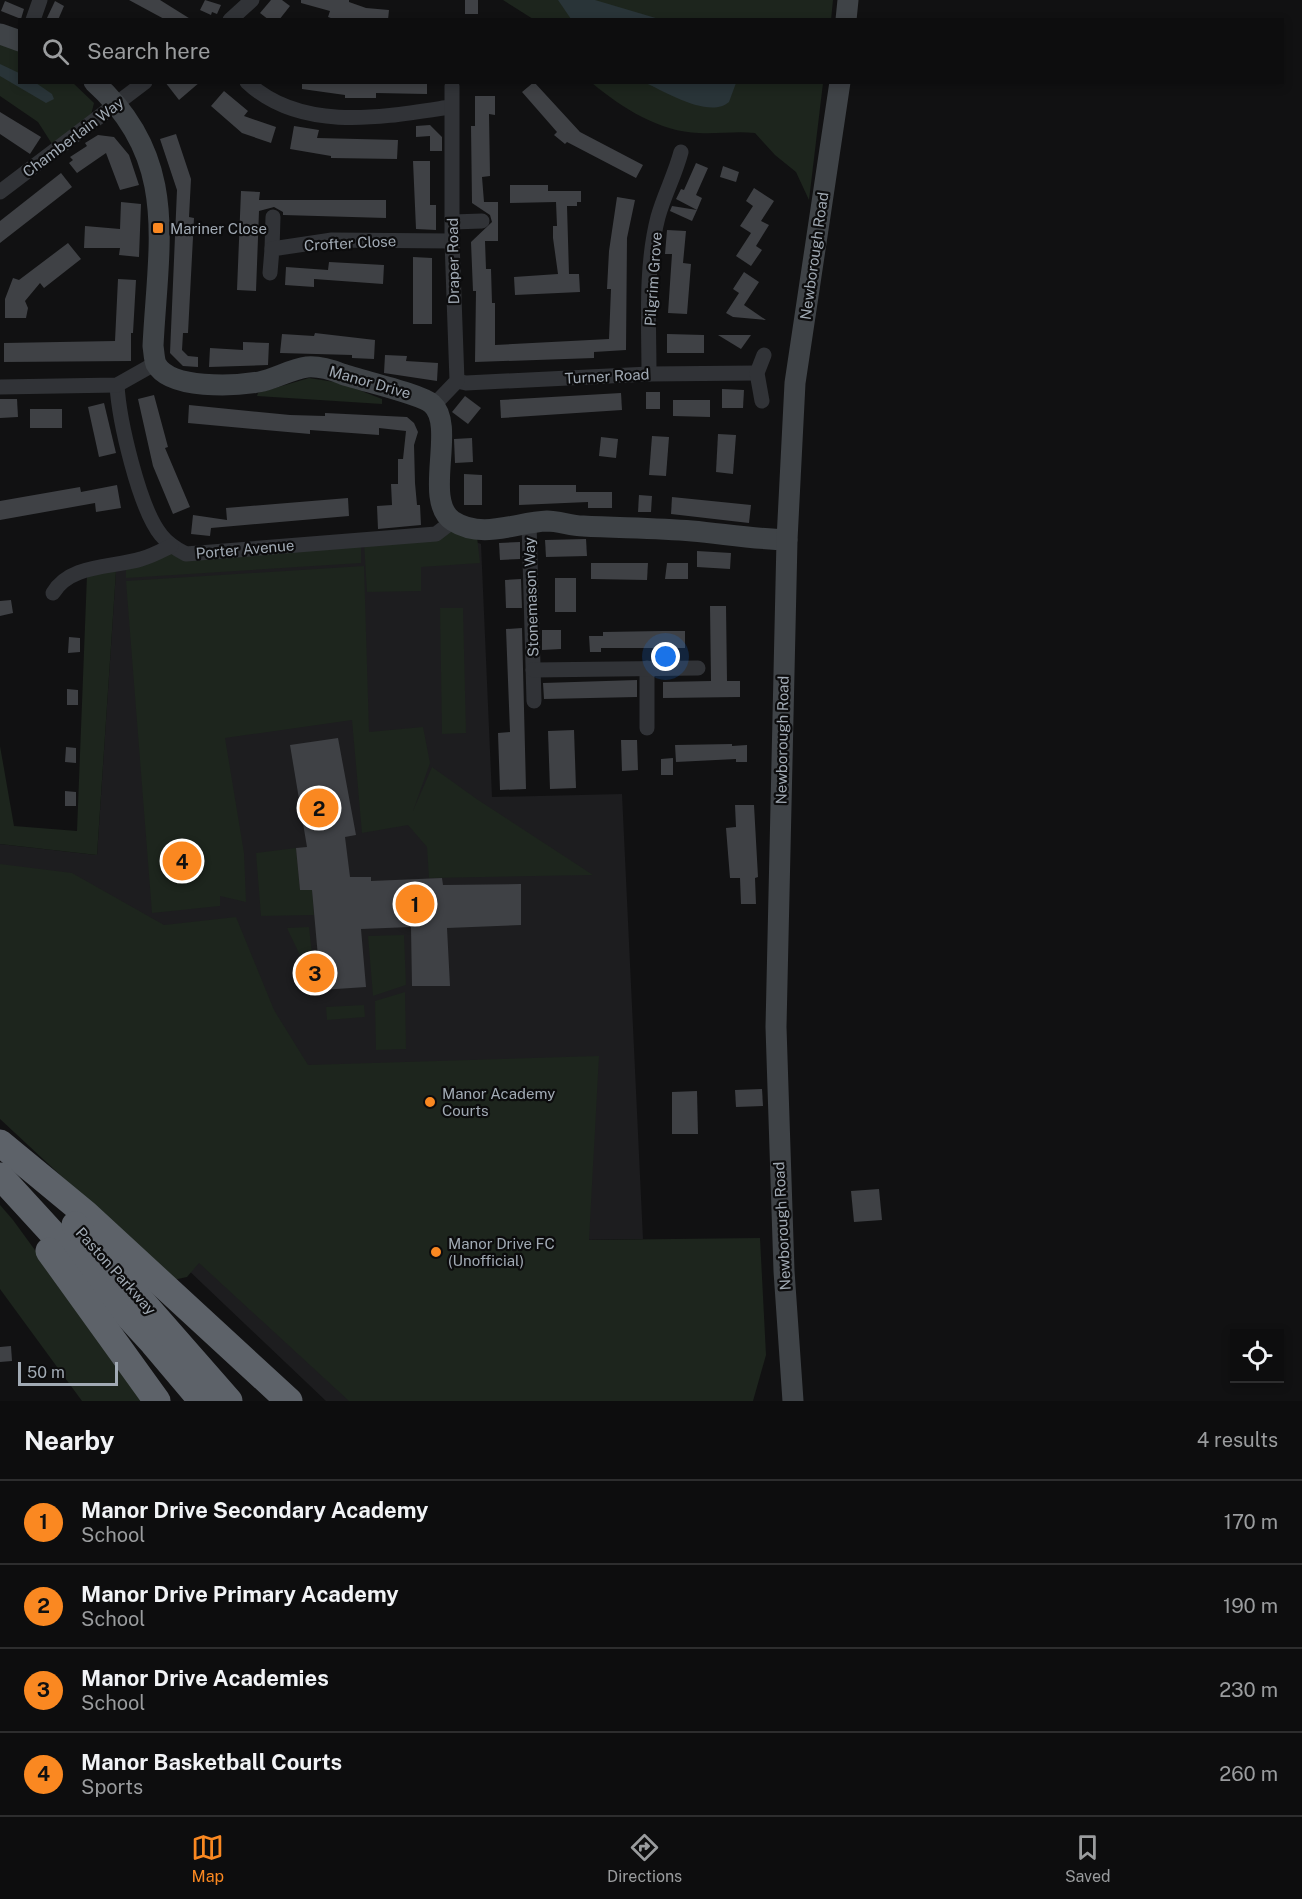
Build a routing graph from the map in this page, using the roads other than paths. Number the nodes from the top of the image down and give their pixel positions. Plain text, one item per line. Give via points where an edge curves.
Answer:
1 (40, 0) edge
2 (252, 0) edge
3 (848, 0) edge
4 (34, 18) edge
5 (232, 18) edge
6 (846, 18) edge
7 (0, 34) edge
8 (18, 40) edge
9 (96, 84) edge
10 (142, 84) edge
11 (249, 84) edge
12 (840, 84) edge
13 (452, 86) dead end
14 (115, 105) junction
15 (450, 107) junction
16 (681, 152) dead end
17 (0, 192) edge
18 (273, 217) dead end
19 (482, 221) dead end
20 (453, 222) junction
21 (452, 242) junction
22 (272, 249) junction
23 (270, 273) dead end
24 (764, 355) dead end
25 (156, 363) junction
26 (757, 373) junction
27 (649, 374) junction
28 (457, 381) junction
29 (117, 385) junction
30 (0, 387) edge
31 (762, 400) dead end
32 (434, 405) junction
33 (453, 521) junction
34 (529, 523) junction
35 (787, 540) junction
36 (171, 546) junction
37 (53, 593) dead end
38 (647, 668) junction
39 (698, 668) dead end
40 (533, 670) junction
41 (534, 701) dead end
42 (647, 728) dead end
43 (0, 1144) edge
44 (0, 1176) edge
45 (0, 1183) edge
46 (157, 1401) edge
47 (202, 1401) edge
48 (229, 1401) edge
49 (289, 1401) edge
50 (793, 1401) edge

1 - 4 street
2 - 5 street
3 - 6 street
7 - 8 street
9 - 14 street
10 - 14 street, Chamberlain Way
11 - 15 street via 271,102 328,117 380,116
12 - 35 street, Newborough Road via 795,383
13 - 15 street, Draper Road
14 - 17 street, Chamberlain Way
14 - 25 street via 146,151 157,188 153,346
15 - 20 street, Draper Road
16 - 27 street, Pilgrim Grove via 656,227 649,286
18 - 22 street
19 - 20 street
20 - 21 street, Draper Road
21 - 22 street, Crofter Close via 332,240
21 - 28 street, Draper Road
22 - 23 street
24 - 26 street
25 - 29 street
25 - 32 street, Manor Drive via 164,373 193,384 260,382 309,367 328,369 418,396
26 - 27 street, Turner Road
26 - 31 street
27 - 28 street, Turner Road
28 - 32 street
29 - 30 street
29 - 36 street via 148,516
32 - 33 street via 440,420 440,492
33 - 34 street via 486,529
33 - 36 street, Porter Avenue via 436,534 186,554
34 - 35 street via 549,521
34 - 40 street, Stonemason Way
35 - 50 street, Newborough Road via 776,1027 784,1271
36 - 37 street via 143,559 71,574
38 - 39 street, Stonemason Way
38 - 40 street, Stonemason Way
38 - 42 street
40 - 41 street, Stonemason Way
43 - 48 highway, Paston Parkway via 103,1255
43 - 49 highway via 86,1214
44 - 47 highway, Paston Parkway
45 - 46 highway

